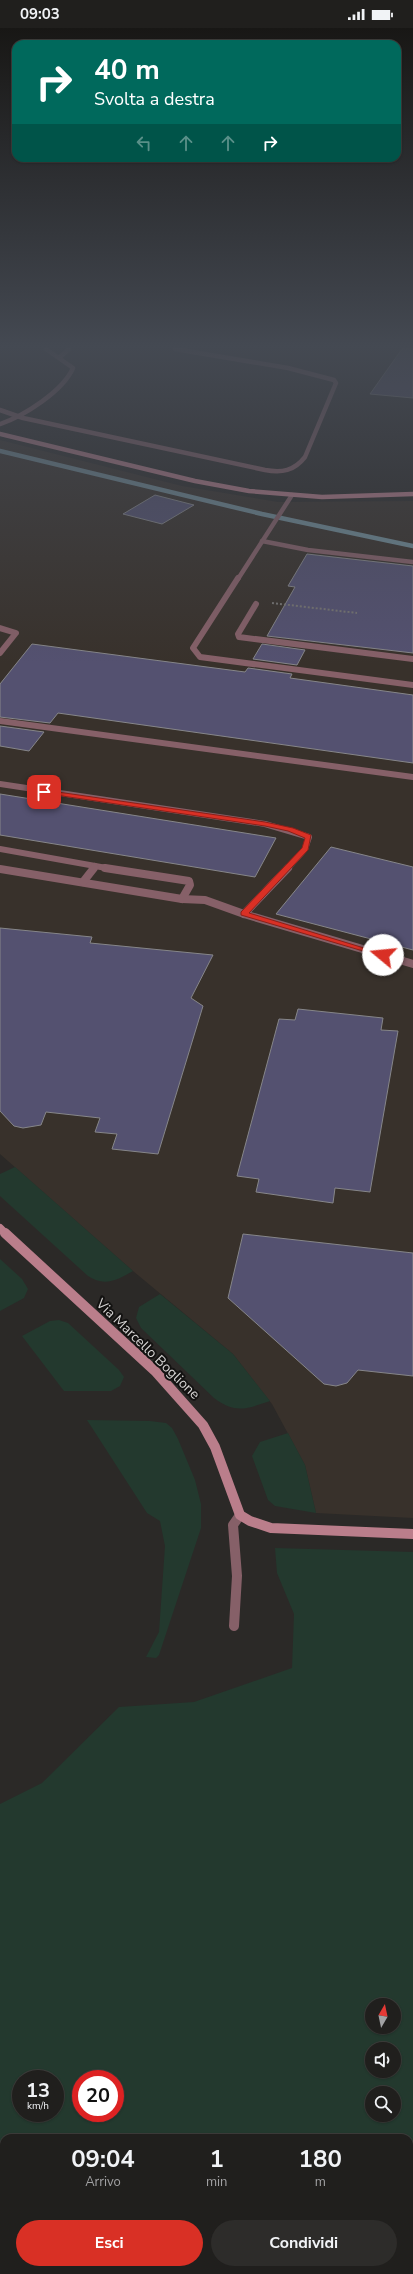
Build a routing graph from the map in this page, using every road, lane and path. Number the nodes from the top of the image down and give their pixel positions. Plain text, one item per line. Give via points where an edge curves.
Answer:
1 (84, 454) edge
2 (190, 454) edge
3 (306, 454) edge
4 (413, 494) edge
5 (292, 495) junction
6 (262, 541) junction
7 (413, 562) edge
8 (264, 602) dead end
9 (256, 604) dead end
10 (357, 613) dead end
11 (0, 628) edge
12 (0, 652) edge
13 (413, 660) edge
14 (413, 685) edge
15 (0, 721) edge
16 (413, 777) edge
17 (0, 784) edge
18 (0, 849) edge
19 (95, 866) junction
20 (0, 869) edge
21 (83, 882) junction
22 (182, 899) junction
23 (244, 914) junction
24 (413, 964) edge
25 (0, 1228) edge
26 (240, 1515) junction
27 (413, 1534) edge
28 (234, 1626) dead end

1 - 5 street via 216,485
2 - 3 street via 285,472 299,466
4 - 5 street via 342,497
5 - 6 street
6 - 7 street via 308,550
6 - 14 street via 193,648 200,657
8 - 10 path
9 - 13 street via 238,634 239,637
11 - 12 street via 16,633
15 - 16 street
17 - 23 street via 265,824 309,837 305,849
18 - 19 street
19 - 21 street
19 - 22 street via 184,879 189,881 190,885
20 - 21 street
21 - 22 street
22 - 23 street via 205,900
23 - 24 street
25 - 26 street, Via Marcello Boglione via 155,1371 188,1407 203,1425 215,1447
26 - 27 street via 271,1528
26 - 28 street via 233,1525 237,1571

